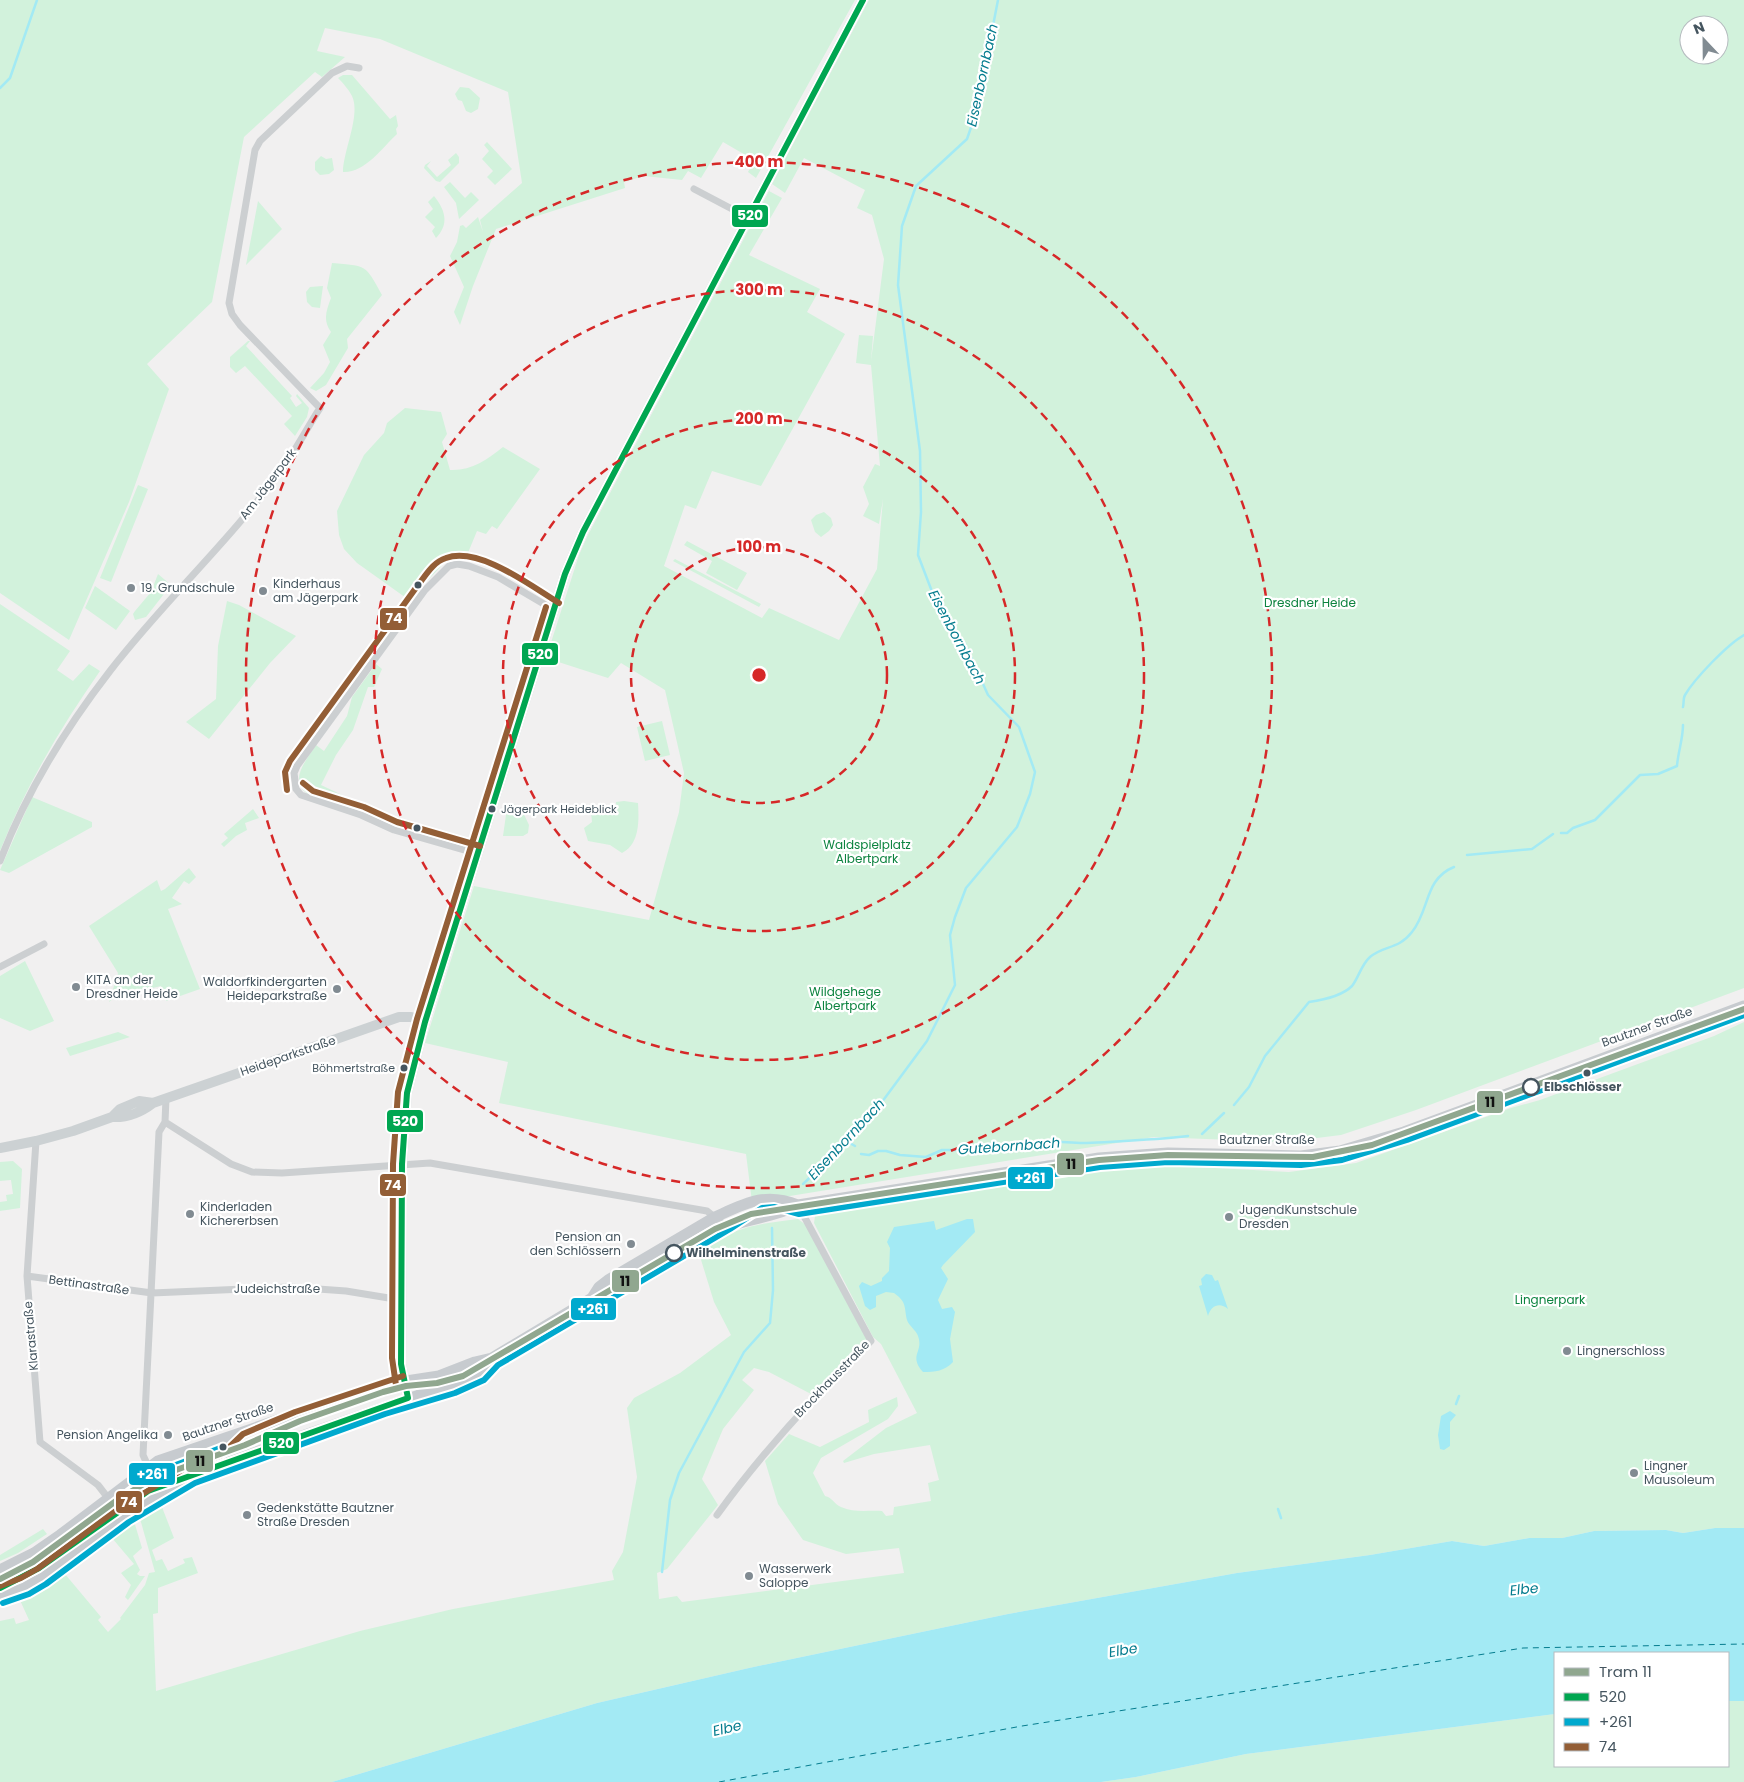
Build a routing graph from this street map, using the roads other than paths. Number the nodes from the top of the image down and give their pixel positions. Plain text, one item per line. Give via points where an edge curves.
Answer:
1 (863, 0) edge
2 (359, 68) dead end
3 (694, 189) dead end
4 (749, 218) junction
5 (554, 610) junction
6 (478, 854) junction
7 (0, 861) edge
8 (44, 944) dead end
9 (0, 968) edge
10 (1744, 1006) edge
11 (425, 1022) junction
12 (166, 1098) junction
13 (165, 1122) junction
14 (36, 1141) junction
15 (0, 1148) edge
16 (402, 1164) junction
17 (798, 1205) junction
18 (715, 1217) junction
19 (727, 1227) junction
20 (27, 1276) junction
21 (152, 1293) junction
22 (592, 1298) junction
23 (401, 1300) junction
24 (492, 1358) junction
25 (404, 1380) junction
26 (408, 1398) junction
27 (148, 1466) junction
28 (191, 1474) junction
29 (108, 1498) junction
30 (717, 1515) dead end
31 (0, 1570) edge
32 (8, 1585) dead end
33 (0, 1595) edge

1 - 4 main road
2 - 7 street, Am Jägerpark via 347,66 332,73 260,141 255,150 229,298 230,308 240,325 320,408 266,491 110,671 58,744 27,799
3 - 4 street
4 - 5 main road via 583,532
5 - 6 main road
5 - 6 street via 482,570 457,564 442,570 294,773 296,789 310,800 362,815 394,830
6 - 11 main road
8 - 9 street
10 - 17 main road, Bautzner Straße via 1404,1132 1340,1151 1301,1156 1168,1153 1109,1157
11 - 12 main road, Heideparkstraße via 399,1017
11 - 16 main road via 407,1094
12 - 13 street
12 - 14 main road, Heideparkstraße via 152,1103 139,1102 120,1109 112,1117
13 - 16 street via 231,1164 252,1172 282,1173
13 - 21 street via 159,1132
14 - 15 main road, Heideparkstraße
14 - 20 street, Klarastraße
16 - 18 street via 430,1163 707,1211
16 - 23 main road
17 - 18 main road, Bautzner Straße via 780,1198 761,1199
17 - 19 main road, Bautzner Straße via 778,1214
17 - 30 street, Brockhausstraße via 871,1341 818,1392
18 - 19 street
18 - 22 main road, Bautzner Straße via 608,1280
19 - 22 main road, Bautzner Straße via 623,1288
20 - 21 street, Bettinastraße
20 - 29 street, Klarastraße via 40,1442 98,1486
21 - 23 street, Judeichstraße via 290,1287 346,1291
21 - 27 street via 143,1455
22 - 24 main road, Bautzner Straße
23 - 25 main road
24 - 25 main road, Bautzner Straße via 439,1376
24 - 26 main road, Bautzner Straße via 480,1372 427,1394
25 - 26 main road
25 - 27 main road, Bautzner Straße via 264,1423
26 - 28 main road, Bautzner Straße
27 - 29 main road, Bautzner Straße
28 - 32 main road via 148,1491 116,1509 52,1560
28 - 33 main road, Bautzner Straße via 124,1515 42,1576
29 - 31 main road, Bautzner Straße via 34,1553

